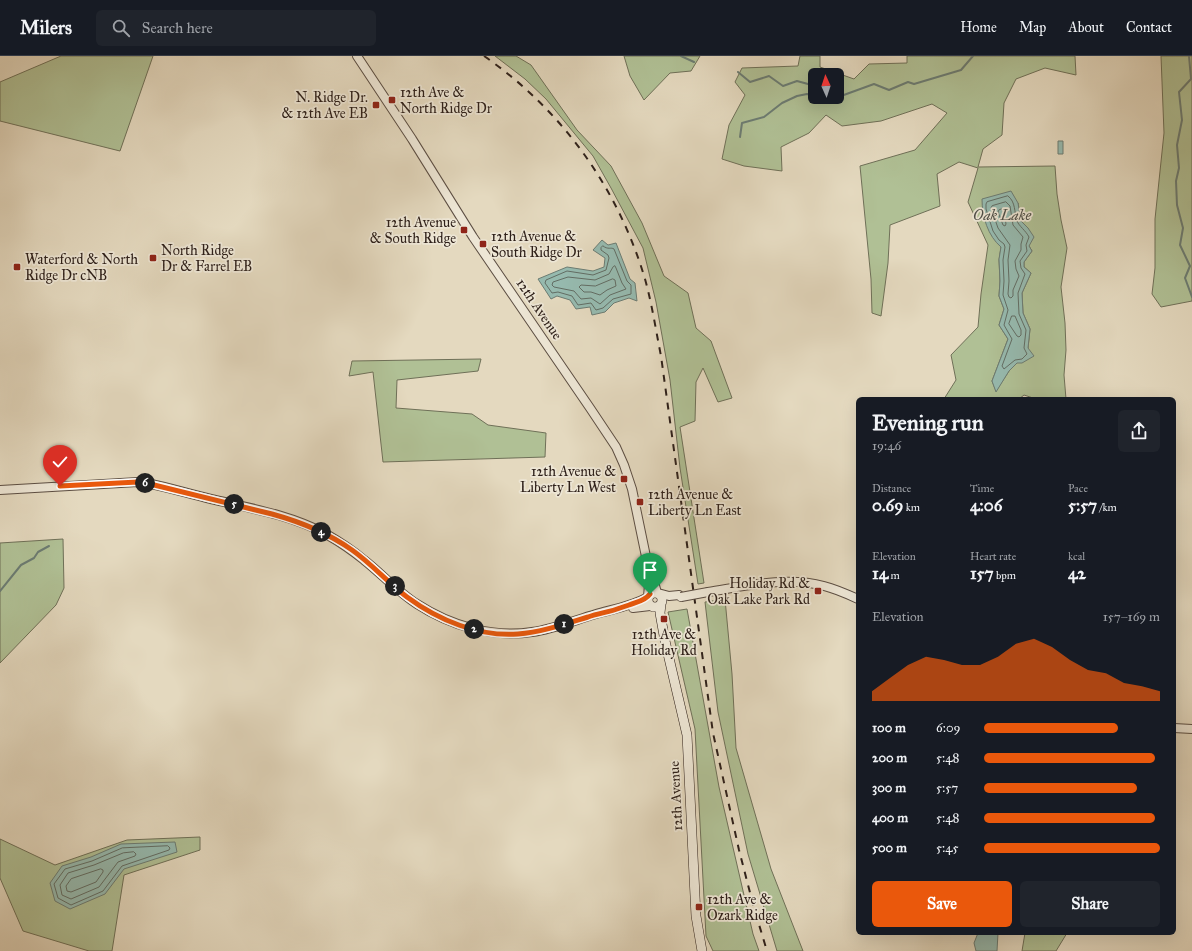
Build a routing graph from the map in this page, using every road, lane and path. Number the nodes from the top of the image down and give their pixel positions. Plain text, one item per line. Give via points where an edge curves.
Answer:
1 (357, 56) edge
2 (0, 490) edge
3 (856, 598) edge
4 (654, 600) junction
5 (1176, 728) edge
6 (1192, 729) edge
7 (702, 951) edge

1 - 4 street, 12th Avenue via 473,237 616,447 632,489 649,571 653,578
2 - 4 street via 138,482 279,516 305,524 340,542 406,596 430,612 481,631 501,634 533,632
3 - 4 street, bridge via 823,585 788,582
4 - 7 main road, 12th Avenue via 686,735 696,916
5 - 6 street

